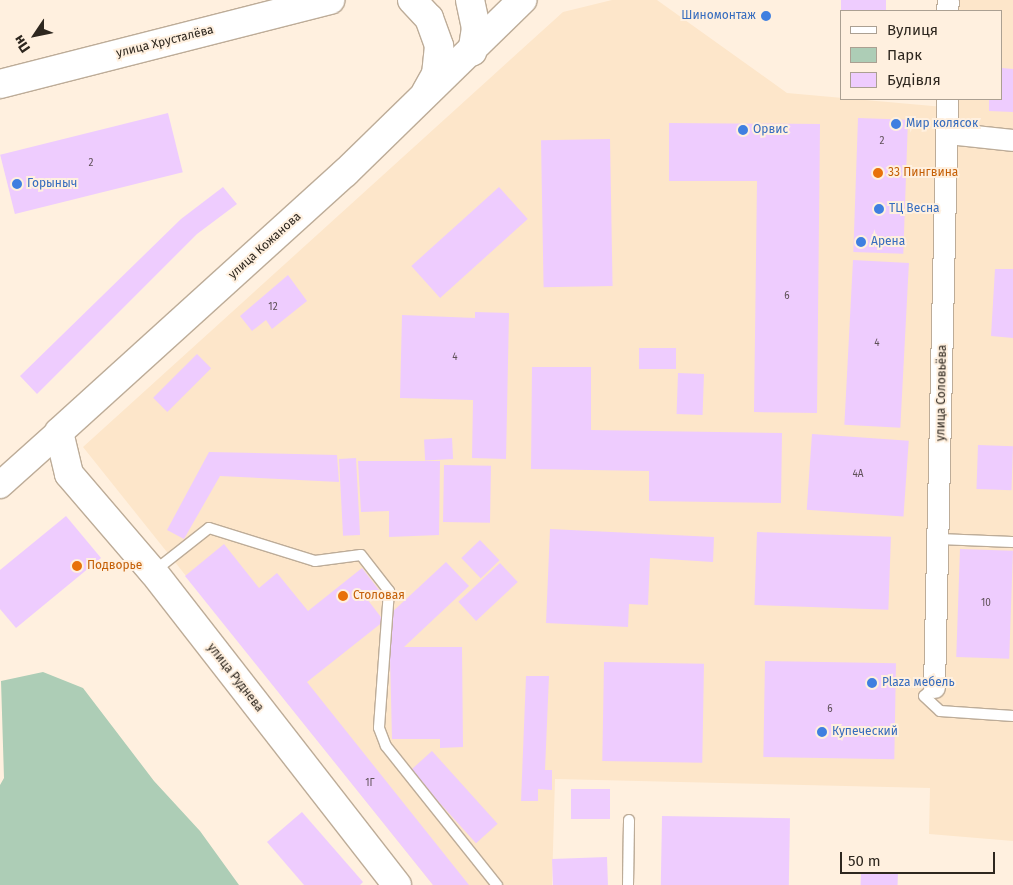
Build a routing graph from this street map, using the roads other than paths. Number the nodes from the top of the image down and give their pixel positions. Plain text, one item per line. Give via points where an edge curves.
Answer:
1 (330, 0) edge
2 (412, 0) edge
3 (470, 0) edge
4 (522, 0) edge
5 (472, 52) junction
6 (0, 84) edge
7 (422, 99) junction
8 (947, 100) edge
9 (947, 133) junction
10 (1013, 140) edge
11 (59, 432) junction
12 (33, 456) junction
13 (69, 474) junction
14 (0, 485) edge
15 (938, 539) junction
16 (1013, 542) edge
17 (153, 572) junction
18 (934, 686) joint
19 (1013, 716) edge
20 (629, 820) dead end
21 (397, 885) edge
22 (496, 885) edge
23 (628, 885) edge

1 - 6 main road, улица Хрусталёва
2 - 7 main road via 429,18 439,46 436,74
3 - 5 main road via 476,28
4 - 5 main road, улица Кожанова
5 - 7 main road, улица Кожанова
7 - 11 main road, улица Кожанова
8 - 9 street, улица Соловьёва
9 - 10 street
9 - 15 street, улица Соловьёва
11 - 12 street, улица Кожанова
11 - 13 main road, улица Руднева
12 - 13 street, улица Руднева
12 - 14 street, улица Кожанова
13 - 17 main road, улица Руднева
15 - 16 lane
15 - 18 street, улица Соловьёва
17 - 21 main road, улица Руднева
17 - 22 lane via 209,528 315,561 361,555 389,591 379,728 386,746
18 - 19 lane via 924,696 940,711
20 - 23 lane

